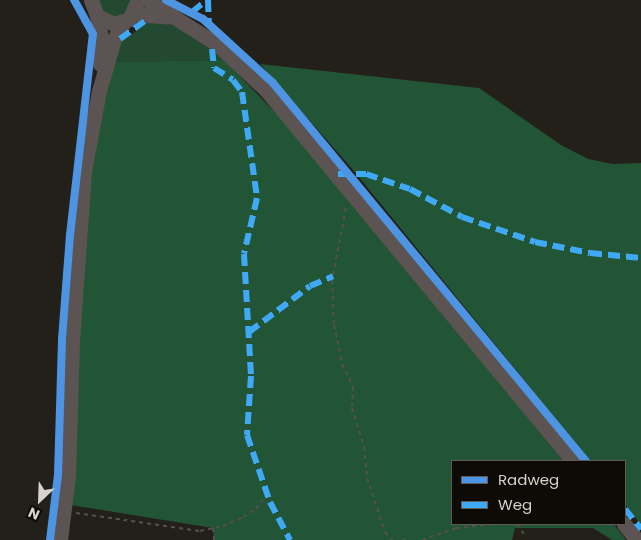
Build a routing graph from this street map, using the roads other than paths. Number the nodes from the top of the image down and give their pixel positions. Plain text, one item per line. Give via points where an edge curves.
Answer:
1 (147, 0) edge
2 (91, 5) edge
3 (132, 12) edge
4 (176, 18) junction
5 (98, 91) junction
6 (572, 460) edge
7 (625, 525) edge
8 (60, 540) edge
9 (637, 540) edge

1 - 4 street
2 - 3 street via 109,24
2 - 5 street via 102,41
3 - 4 street
3 - 5 street via 114,40
4 - 6 street via 217,44 266,90
5 - 8 street via 84,171
7 - 9 street

